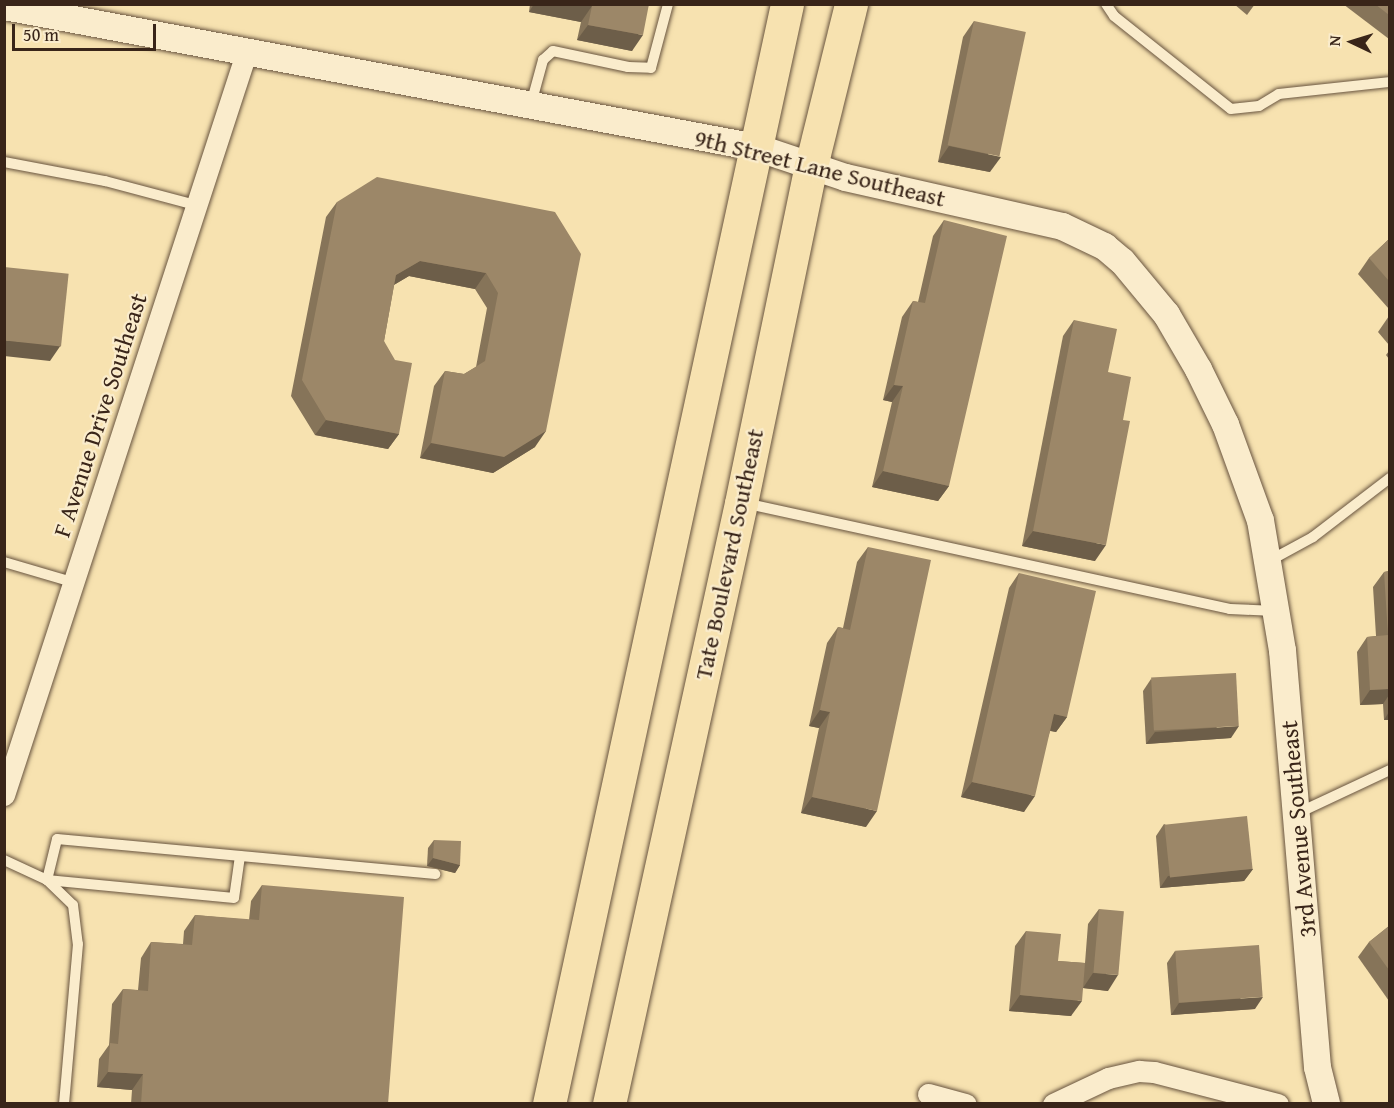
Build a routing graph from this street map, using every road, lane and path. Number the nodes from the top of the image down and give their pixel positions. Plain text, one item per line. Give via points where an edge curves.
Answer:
1 (668, 4) edge
2 (787, 4) edge
3 (851, 4) edge
4 (1107, 4) edge
5 (4, 6) edge
6 (247, 50) junction
7 (1389, 82) edge
8 (531, 104) junction
9 (756, 147) junction
10 (4, 162) edge
11 (811, 166) junction
12 (195, 204) junction
13 (1389, 478) edge
14 (741, 503) junction
15 (1269, 558) junction
16 (4, 562) edge
17 (72, 582) junction
18 (1277, 611) junction
19 (1389, 770) edge
20 (4, 795) edge
21 (1296, 814) junction
22 (240, 856) junction
23 (4, 860) edge
24 (435, 874) dead end
25 (47, 880) junction
26 (928, 1094) dead end
27 (64, 1104) edge
28 (549, 1104) edge
29 (609, 1104) edge
30 (966, 1104) edge
31 (1053, 1104) edge
32 (1278, 1104) edge
33 (1326, 1104) edge

1 - 8 lane via 651,68 553,51 543,60
2 - 9 main road
3 - 11 main road, Tate Boulevard Southeast
4 - 7 lane via 1114,16 1231,109 1259,106 1279,94
5 - 6 street, 9th Street Lane Southeast
6 - 8 street, 9th Street Lane Southeast
6 - 12 street, F Avenue Drive Southeast
8 - 9 street, 9th Street Lane Southeast
9 - 11 street, 9th Street Lane Southeast
9 - 28 main road
10 - 12 lane via 105,181
11 - 14 main road, Tate Boulevard Southeast
11 - 15 street, 9th Street Lane Southeast via 896,190 1062,226 1104,246 1122,261 1166,314 1203,378 1241,462
12 - 17 street, F Avenue Drive Southeast
13 - 15 lane via 1313,537
14 - 18 lane via 1230,609
14 - 29 main road, Tate Boulevard Southeast
15 - 18 street, 3rd Avenue Southeast
16 - 17 lane
17 - 20 street, F Avenue Drive Southeast
18 - 21 street, 3rd Avenue Southeast
19 - 21 lane
21 - 33 street, 3rd Avenue Southeast via 1317,1067
22 - 24 lane
22 - 25 lane via 57,839
22 - 25 lane via 234,898
23 - 25 lane
25 - 27 lane via 72,905 78,944
26 - 30 street
31 - 32 street via 1108,1078 1139,1071

